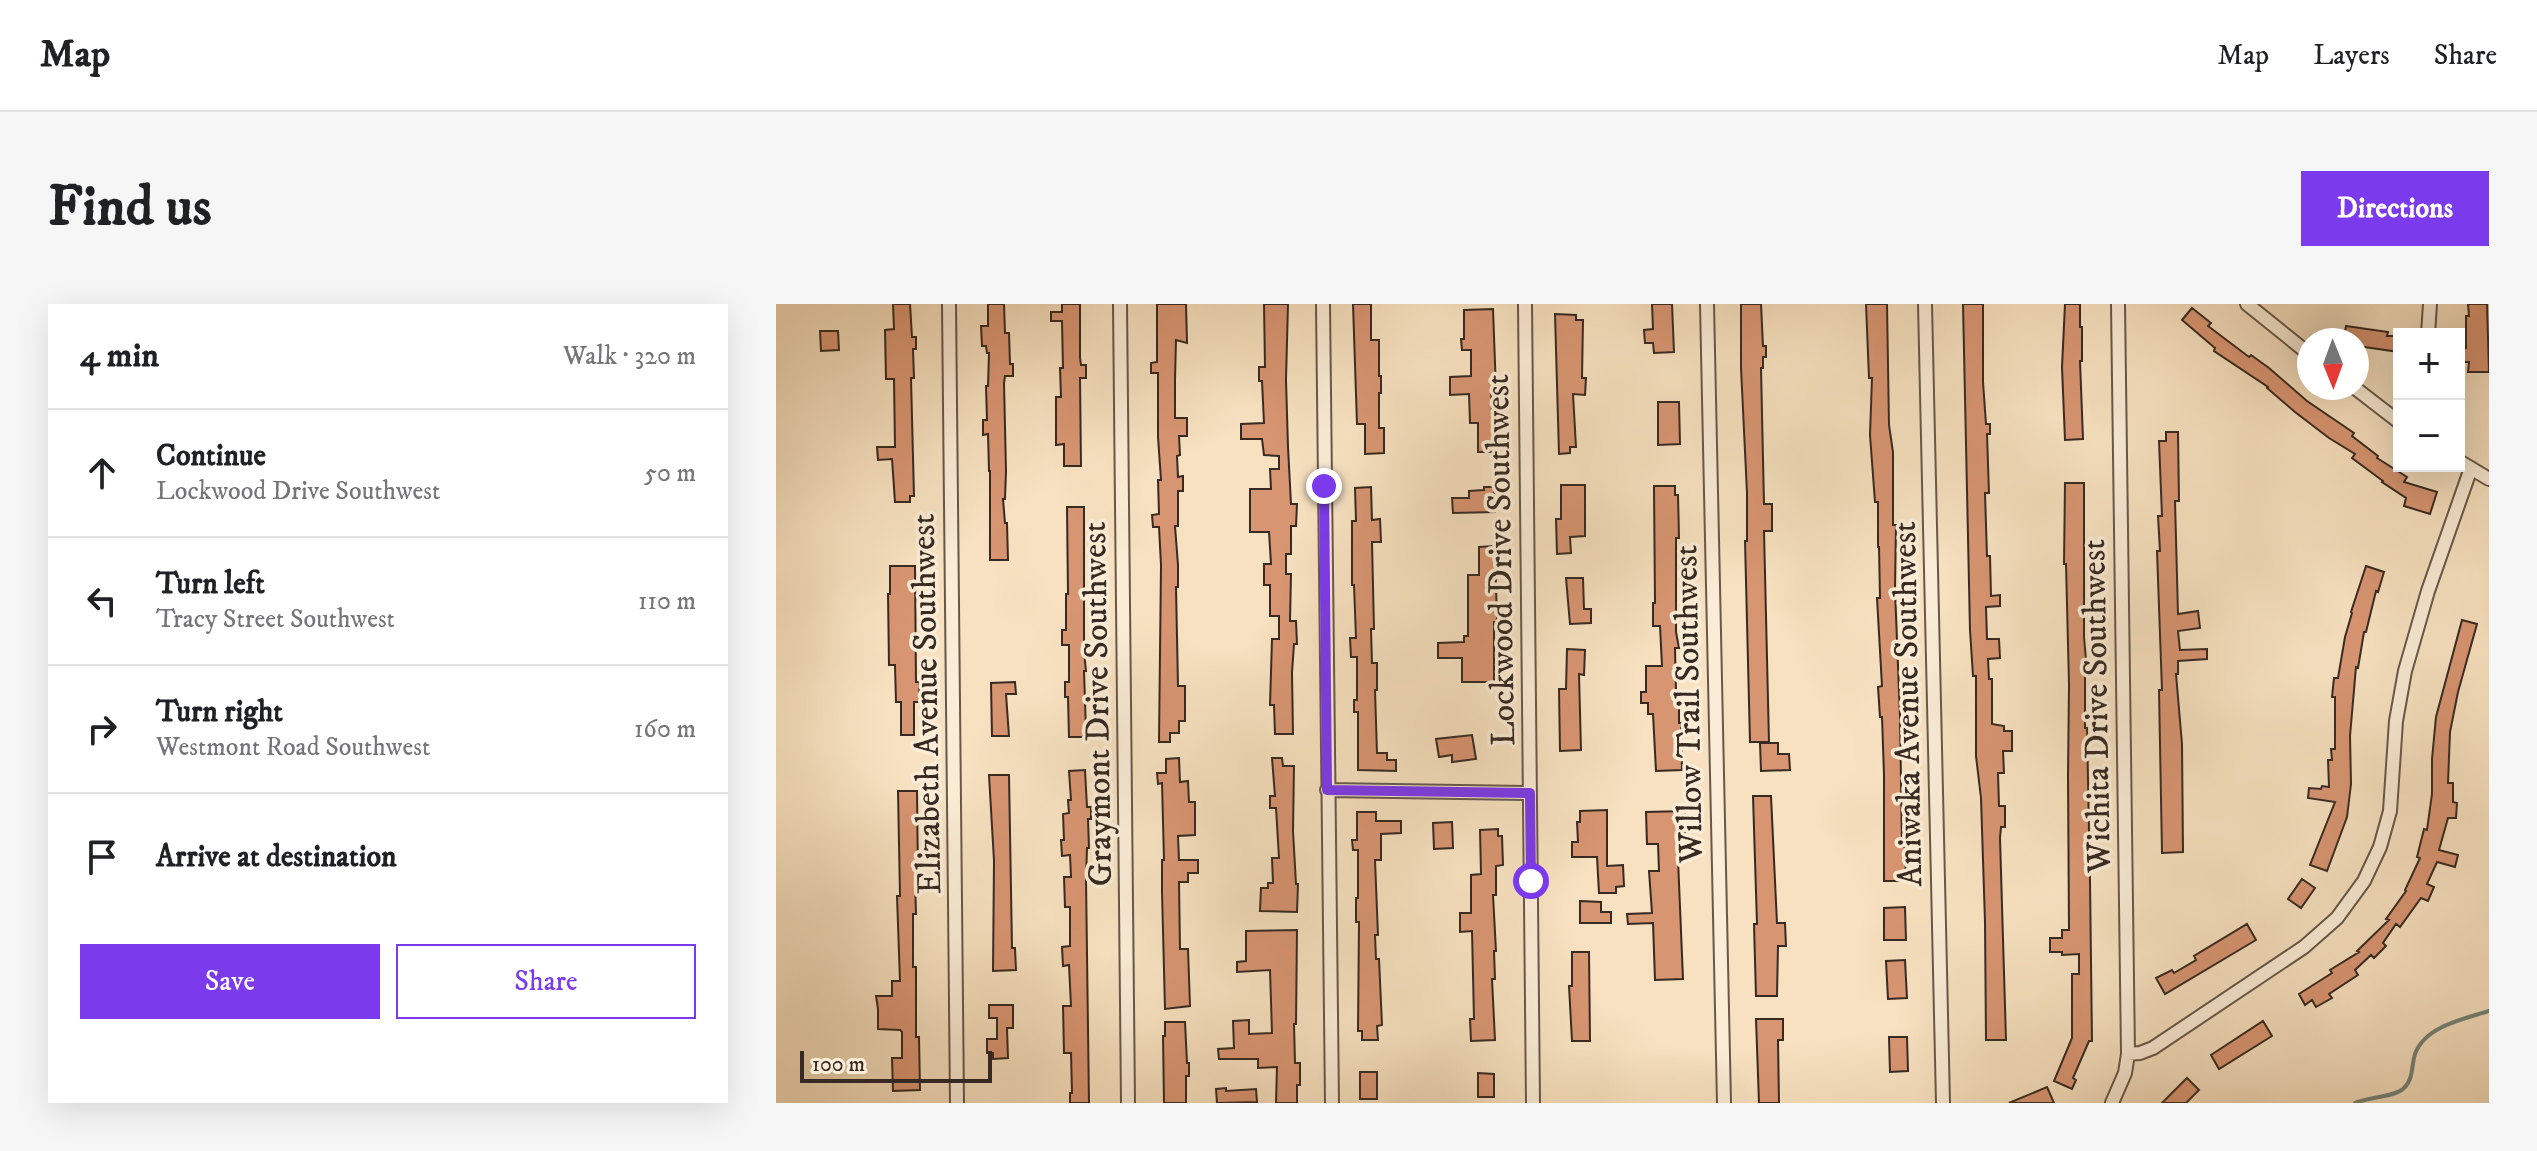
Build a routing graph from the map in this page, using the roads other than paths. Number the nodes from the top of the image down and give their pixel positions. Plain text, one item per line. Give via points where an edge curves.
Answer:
1 (949, 304) edge
2 (1120, 304) edge
3 (1323, 304) edge
4 (1525, 304) edge
5 (1707, 304) edge
6 (1925, 304) edge
7 (2118, 304) edge
8 (2247, 304) edge
9 (2430, 304) edge
10 (2428, 328) edge
11 (2297, 344) edge
12 (2369, 399) edge
13 (2393, 417) edge
14 (2465, 465) edge
15 (2463, 472) edge
16 (2489, 479) edge
17 (1327, 790) junction
18 (1530, 793) junction
19 (2128, 1054) junction
20 (957, 1103) edge
21 (1128, 1103) edge
22 (1332, 1103) edge
23 (1533, 1103) edge
24 (1724, 1103) edge
25 (1943, 1103) edge
26 (2112, 1103) edge

1 - 20 street, Elizabeth Avenue Southwest
2 - 21 street, Graymont Drive Southwest
3 - 17 street
4 - 18 street, Lockwood Drive Southwest
5 - 24 street, Willow Trail Southwest
6 - 25 street, Aniwaka Avenue Southwest
7 - 19 street, Wichita Drive Southwest
8 - 11 street
9 - 10 street
12 - 13 street
14 - 16 street
15 - 19 street via 2405,671 2390,811 2364,881 2337,918 2304,947 2153,1048
17 - 18 street
17 - 22 street
18 - 23 street, Lockwood Drive Southwest
19 - 26 street, Wichita Drive Southwest

